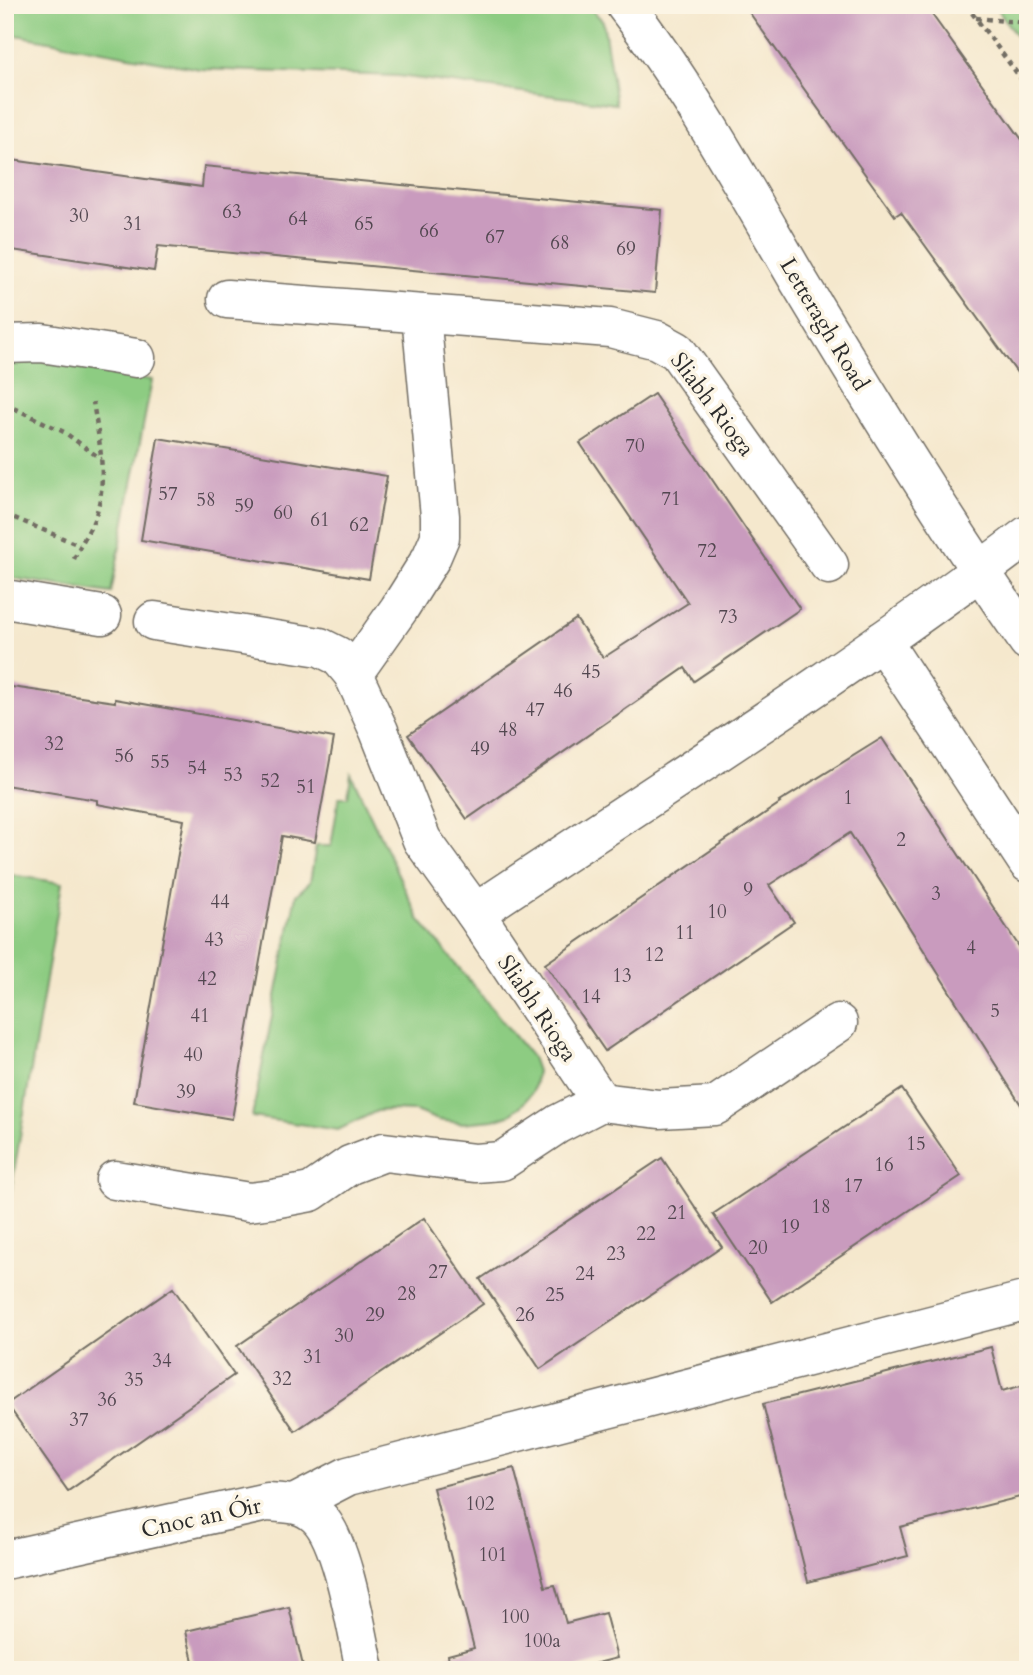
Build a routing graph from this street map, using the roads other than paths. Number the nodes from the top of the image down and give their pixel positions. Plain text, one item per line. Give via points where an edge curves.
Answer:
1 (625, 5) edge
2 (227, 299) dead end
3 (421, 315) junction
4 (5, 344) edge
5 (136, 358) dead end
6 (1028, 536) edge
7 (829, 565) dead end
8 (981, 572) junction
9 (5, 598) edge
10 (102, 615) dead end
11 (154, 621) dead end
12 (882, 641) junction
13 (1028, 641) edge
14 (353, 674) junction
15 (1028, 863) edge
16 (475, 913) junction
17 (838, 1023) dead end
18 (601, 1102) junction
19 (115, 1180) dead end
20 (1028, 1300) edge
21 (296, 1503) junction
22 (5, 1560) edge
23 (365, 1670) edge

1 - 8 street, Letteragh Road via 698,111 871,401
2 - 3 street, Sliabh Rioga
3 - 7 street, Sliabh Rioga via 610,328 657,340 677,351
3 - 14 street via 440,537 420,577
4 - 5 street via 42,343
6 - 8 street
8 - 12 street
8 - 13 street, Letteragh Road
9 - 10 street
11 - 14 street, Sliabh Rioga via 320,647 338,656
12 - 15 street
12 - 16 street
14 - 16 street, Sliabh Rioga via 422,840
16 - 18 street, Sliabh Rioga
17 - 18 street via 715,1106 659,1109
18 - 19 street via 502,1161 475,1163 384,1152 350,1165 311,1192 273,1199 249,1202
20 - 21 street via 348,1476
21 - 22 street, Cnoc an Óir via 267,1502
21 - 23 street via 317,1516 330,1533

